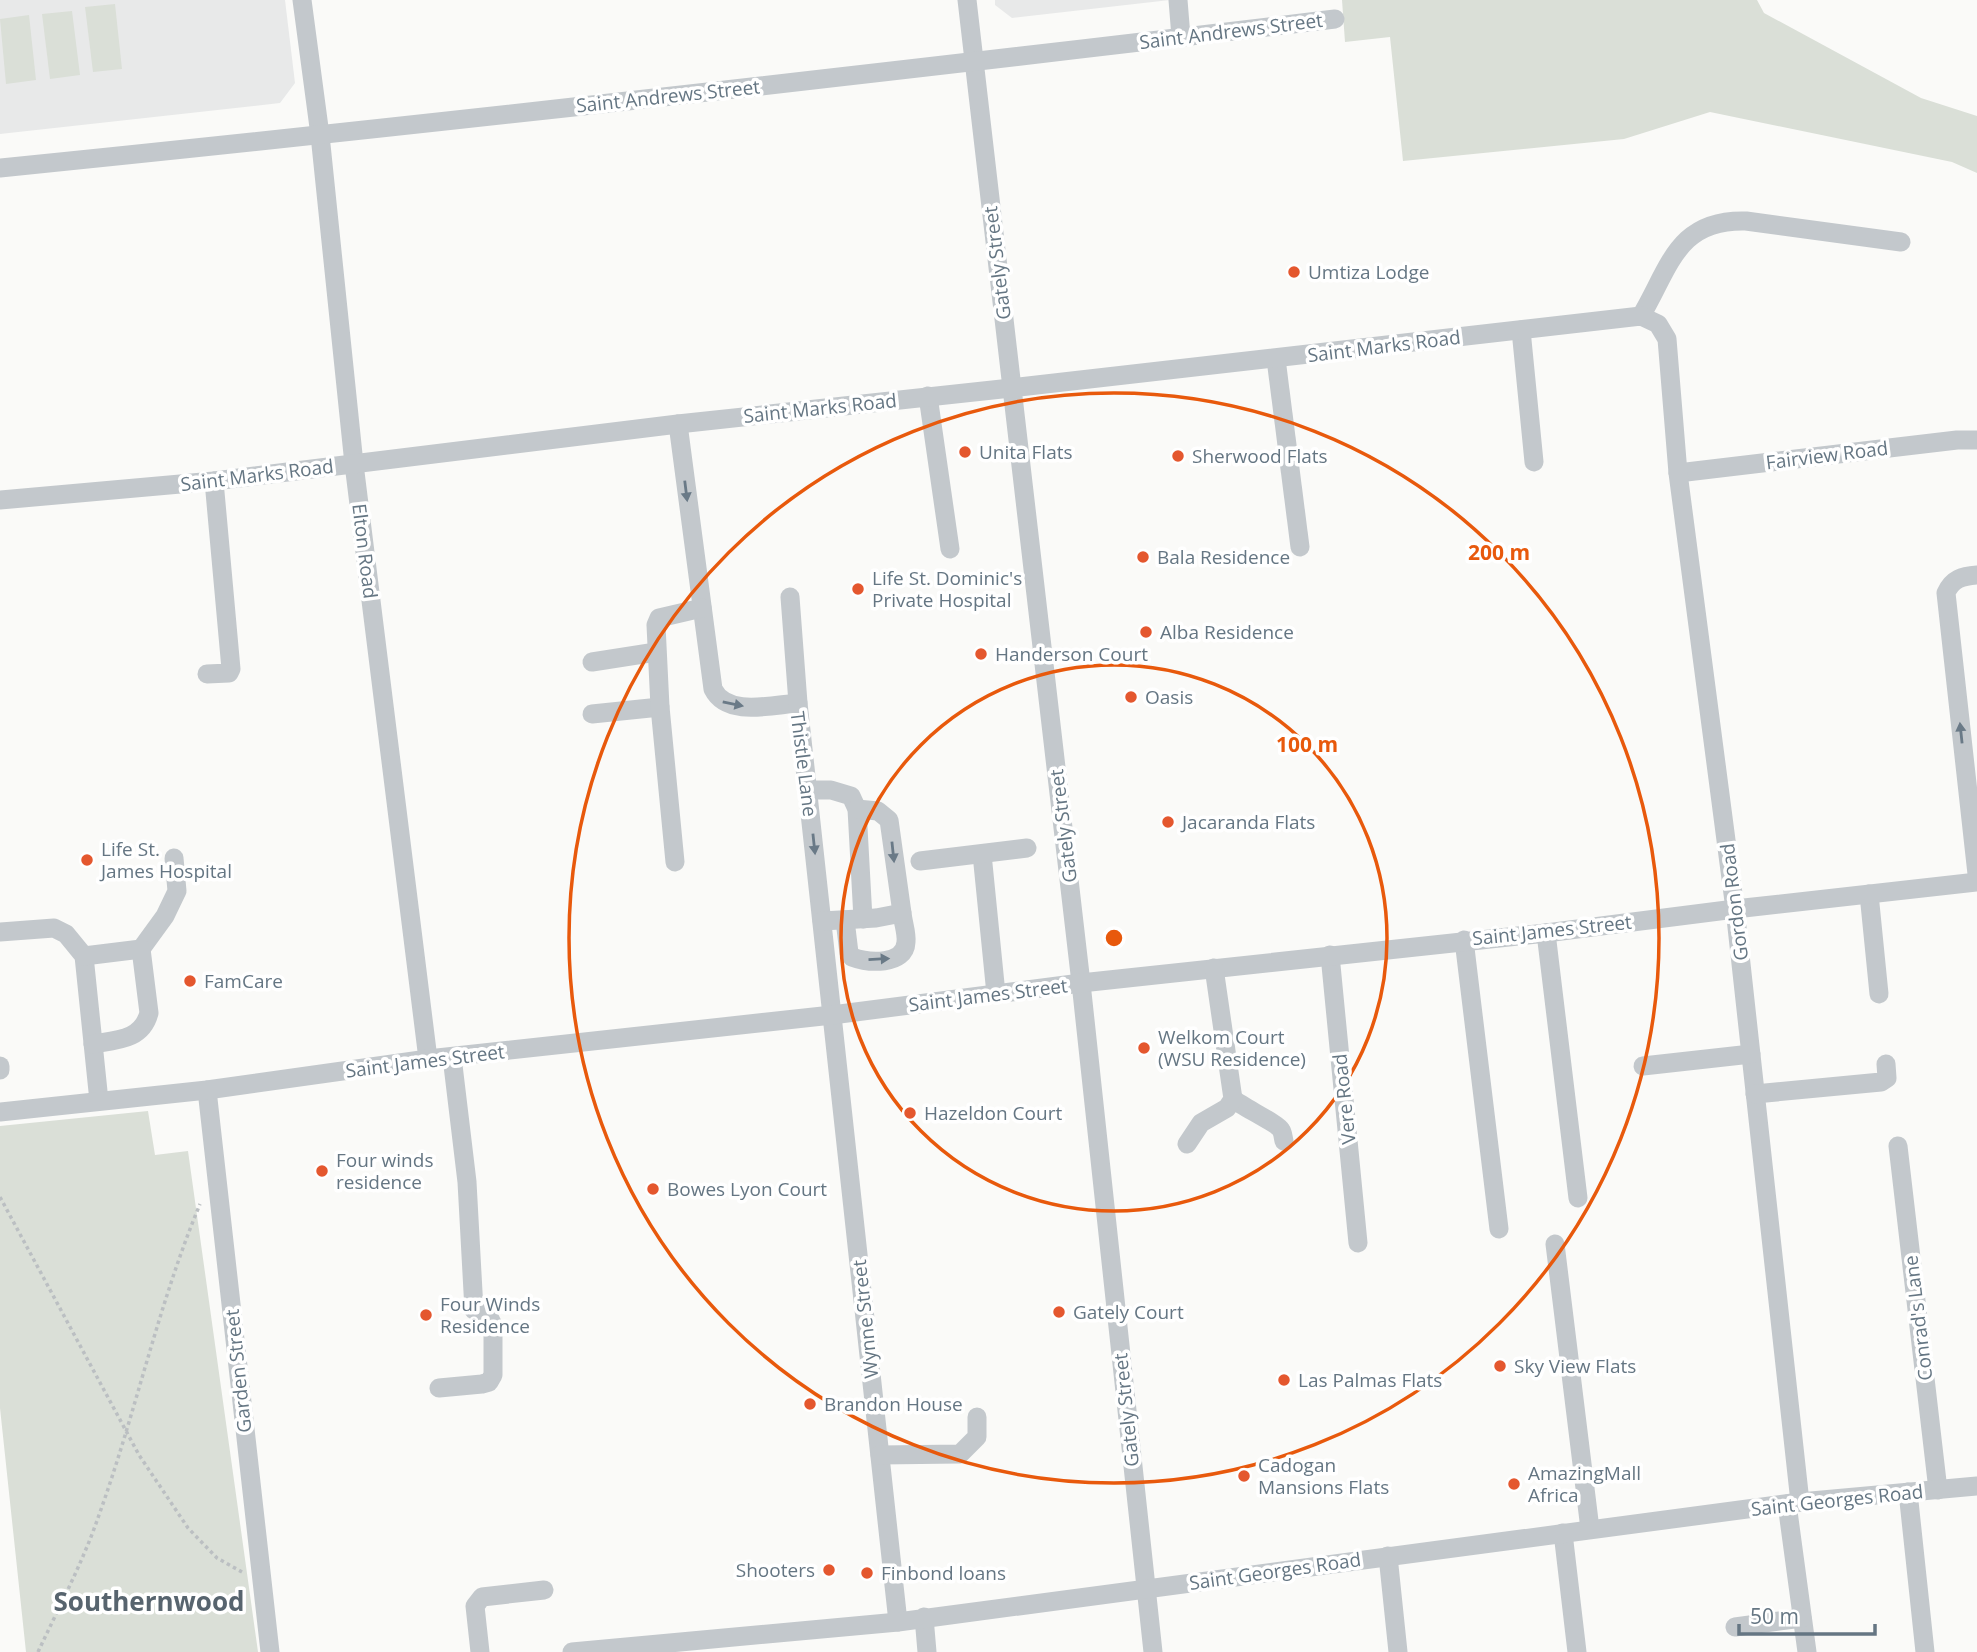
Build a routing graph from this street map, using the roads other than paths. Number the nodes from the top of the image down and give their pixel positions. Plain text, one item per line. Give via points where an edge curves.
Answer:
1 (302, 0) edge
2 (967, 0) edge
3 (1178, 0) edge
4 (1335, 19) dead end
5 (1181, 37) junction
6 (974, 62) junction
7 (320, 135) junction
8 (0, 168) edge
9 (1901, 243) dead end
10 (1641, 316) junction
11 (1521, 330) junction
12 (1276, 359) junction
13 (1011, 388) junction
14 (928, 396) junction
15 (678, 424) junction
16 (1977, 440) edge
17 (1534, 462) dead end
18 (354, 464) junction
19 (1678, 473) junction
20 (214, 481) junction
21 (0, 500) edge
22 (1300, 547) dead end
23 (950, 548) dead end
24 (1977, 575) edge
25 (790, 597) dead end
26 (702, 608) junction
27 (656, 652) junction
28 (592, 662) dead end
29 (207, 674) dead end
30 (798, 703) junction
31 (660, 707) junction
32 (592, 714) dead end
33 (808, 790) junction
34 (856, 808) junction
35 (1027, 848) dead end
36 (982, 854) junction
37 (174, 858) dead end
38 (920, 861) dead end
39 (675, 863) dead end
40 (1977, 874) edge
41 (1977, 882) edge
42 (1869, 894) junction
43 (1735, 909) junction
44 (902, 914) junction
45 (854, 919) junction
46 (822, 921) junction
47 (0, 932) edge
48 (1546, 933) junction
49 (1464, 940) junction
50 (141, 949) junction
51 (1329, 955) junction
52 (84, 956) junction
53 (1214, 968) junction
54 (1081, 983) junction
55 (996, 994) junction
56 (1879, 994) dead end
57 (832, 1015) junction
58 (93, 1044) junction
59 (1751, 1054) junction
60 (452, 1057) junction
61 (428, 1059) junction
62 (1886, 1064) dead end
63 (1643, 1066) dead end
64 (207, 1090) junction
65 (1755, 1094) junction
66 (1233, 1099) junction
67 (99, 1101) junction
68 (0, 1112) edge
69 (1284, 1141) dead end
70 (1187, 1144) dead end
71 (1898, 1146) dead end
72 (1578, 1198) dead end
73 (1499, 1229) dead end
74 (1358, 1243) dead end
75 (1555, 1244) dead end
76 (439, 1388) dead end
77 (977, 1418) dead end
78 (880, 1455) junction
79 (1977, 1486) edge
80 (1938, 1490) junction
81 (1908, 1492) junction
82 (1793, 1503) junction
83 (1590, 1530) junction
84 (1563, 1533) junction
85 (1388, 1556) junction
86 (1144, 1588) junction
87 (544, 1590) dead end
88 (924, 1617) junction
89 (1802, 1618) junction
90 (898, 1622) junction
91 (1735, 1627) dead end
92 (706, 1645) edge
93 (681, 1647) edge
94 (270, 1652) edge
95 (480, 1652) edge
96 (572, 1652) edge
97 (927, 1652) edge
98 (1153, 1652) edge
99 (1398, 1652) edge
100 (1577, 1652) edge
101 (1807, 1652) edge
102 (1925, 1652) edge

1 - 7 street, Elton Road
2 - 6 street, Gately Street
3 - 5 street
4 - 5 street, Saint Andrews Street
5 - 6 street, Saint Andrews Street
6 - 7 street, Saint Andrews Street
6 - 13 street, Gately Street
7 - 8 street, Saint Andrews Street
7 - 18 street, Elton Road
9 - 10 street via 1746,221 1711,224 1684,243
10 - 11 street, Saint Marks Road
10 - 19 street, Gordon Road via 1658,324 1667,340
11 - 12 street, Saint Marks Road
11 - 17 street
12 - 13 street, Saint Marks Road
12 - 22 street
13 - 14 street, Saint Marks Road
13 - 54 street, Gately Street
14 - 15 street, Saint Marks Road
14 - 23 street
15 - 18 street, Saint Marks Road
15 -> 26 street, Thistle Lane
16 - 19 street, Fairview Road
18 - 20 street, Saint Marks Road
18 - 61 street, Elton Road
19 - 43 street, Gordon Road
20 - 21 street, Saint Marks Road
20 - 29 street via 231,668 229,673
40 -> 24 street via 1946,593 1956,579
25 - 30 street
26 - 27 street via 659,618
26 -> 30 street, Thistle Lane via 717,698 740,707
27 - 28 street
27 - 31 street
30 - 33 street, Thistle Lane
31 - 32 street
31 - 39 street
33 - 34 street via 851,796
33 -> 46 street, Thistle Lane
34 -> 44 street via 878,811 889,820
34 - 45 street
35 - 36 street
36 - 38 street
36 - 55 street
37 - 50 street via 177,891
41 - 42 street, Saint James Street
42 - 43 street, Saint James Street
42 - 56 street
43 - 48 street, Saint James Street
43 - 59 street, Gordon Road
44 - 45 street
45 -> 44 street via 849,953 879,960 903,953
45 - 46 street
46 - 57 street, Thistle Lane
47 - 52 street via 54,928 66,933
48 - 49 street, Saint James Street
48 - 72 street
49 - 51 street, Saint James Street
49 - 73 street
50 - 52 street
50 - 58 street via 149,1013 146,1023 127,1038
51 - 53 street, Saint James Street
51 - 74 street, Vere Road
52 - 58 street
53 - 54 street, Saint James Street
53 - 66 street
54 - 55 street, Saint James Street
54 - 86 street, Gately Street
55 - 57 street, Saint James Street
57 - 60 street, Saint James Street
57 - 78 street, Wynne Street
58 - 67 street
59 - 63 street
59 - 65 street, Gordon Road
60 - 61 street, Saint James Street
60 - 76 street via 467,1182 474,1310 489,1317 492,1325 494,1375 482,1384
61 - 64 street, Saint James Street
62 - 65 street via 1886,1078 1881,1082
64 - 67 street, Saint James Street
64 - 94 street, Garden Street
65 - 82 street, Gordon Road
66 - 69 street via 1274,1122
66 - 70 street via 1227,1108 1201,1123
67 - 68 street, Saint James Street
71 - 80 street, Conrad's Lane
75 - 83 street
77 - 78 street via 977,1437 960,1454
78 - 90 street, Wynne Street
79 - 80 street, Saint Georges Road
80 - 81 street, Saint Georges Road
81 - 82 street, Saint Georges Road
81 - 102 street
82 - 83 street, Saint Georges Road
82 - 89 street, Gordon Road
83 - 84 street, Saint Georges Road
84 - 85 street, Saint Georges Road
84 - 100 street
85 - 86 street, Saint Georges Road
85 - 99 street
86 - 88 street, Saint Georges Road
86 - 98 street, Gately Street
87 - 95 street via 482,1597 475,1606
88 - 90 street, Saint Georges Road
88 - 97 street
89 - 91 street
89 - 101 street, Gordon Road
90 - 92 street, Saint Georges Road
92 - 93 street, Saint Georges Road
93 - 96 street, Saint Georges Road

